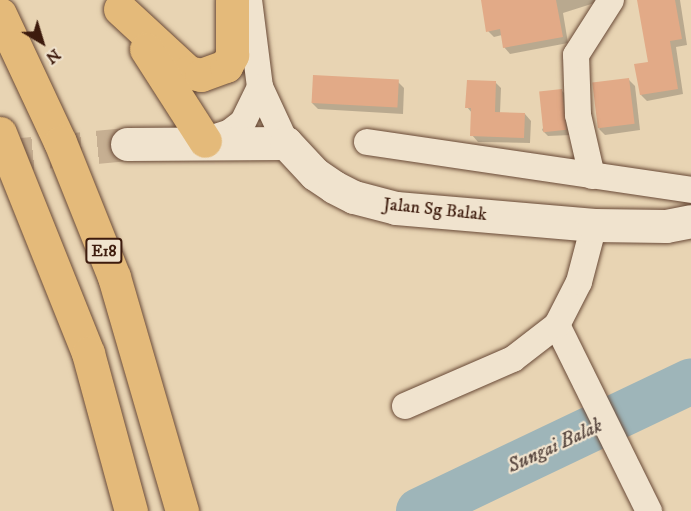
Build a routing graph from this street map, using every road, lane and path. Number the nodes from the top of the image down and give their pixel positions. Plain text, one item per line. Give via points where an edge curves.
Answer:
1 (232, 0) edge
2 (249, 0) edge
3 (610, 0) edge
4 (117, 5) edge
5 (0, 14) edge
6 (260, 87) junction
7 (0, 133) edge
8 (205, 141) junction
9 (367, 142) dead end
10 (286, 143) junction
11 (127, 144) tunnel mouth
12 (592, 176) junction
13 (691, 190) edge
14 (691, 221) edge
15 (594, 225) junction
16 (557, 325) junction
17 (405, 406) dead end
18 (181, 505) edge
19 (131, 511) edge
20 (649, 511) edge

1 - 4 highway via 232,55 226,66 201,75 188,72
2 - 6 street
3 - 12 street via 576,55 578,115
4 - 8 highway
5 - 18 highway, E18 via 60,142 114,277
6 - 8 street via 243,122 230,132
6 - 10 street
7 - 19 highway via 88,353
8 - 10 street
8 - 11 street
9 - 12 street
10 - 15 street, Jalan Sg Balak via 315,174 354,197 374,203
12 - 13 street
14 - 15 street, Jalan Sg Balak via 666,226
15 - 16 street via 579,282
16 - 17 street via 513,358
16 - 20 street

